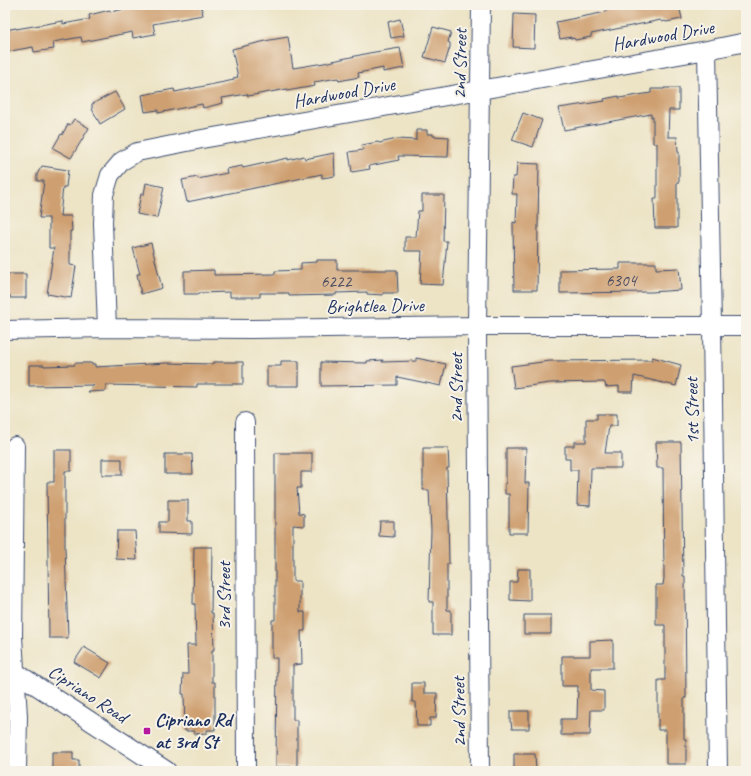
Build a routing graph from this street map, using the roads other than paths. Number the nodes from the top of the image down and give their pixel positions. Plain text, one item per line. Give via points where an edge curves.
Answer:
1 (481, 5) edge
2 (746, 42) edge
3 (707, 50) junction
4 (480, 89) junction
5 (477, 326) junction
6 (712, 326) junction
7 (746, 326) edge
8 (107, 328) junction
9 (5, 330) edge
10 (245, 422) dead end
11 (15, 446) dead end
12 (10, 669) edge
13 (17, 771) edge
14 (167, 771) edge
15 (246, 771) edge
16 (480, 771) edge
17 (718, 771) edge

1 - 4 street, 2nd Street
2 - 3 street, Hardwood Drive
3 - 4 street, Hardwood Drive
3 - 6 street, 1st Street
4 - 5 street, 2nd Street
4 - 8 street, Hardwood Drive via 194,140 137,152 122,161 110,175 104,195
5 - 6 street, Brightlea Drive
5 - 8 street, Brightlea Drive
5 - 16 street, 2nd Street
6 - 7 street, Brightlea Drive
6 - 17 street, 1st Street
8 - 9 street, Brightlea Drive
10 - 15 street, 3rd Street
11 - 12 street
12 - 13 street via 18,716
12 - 14 street, Cipriano Road

